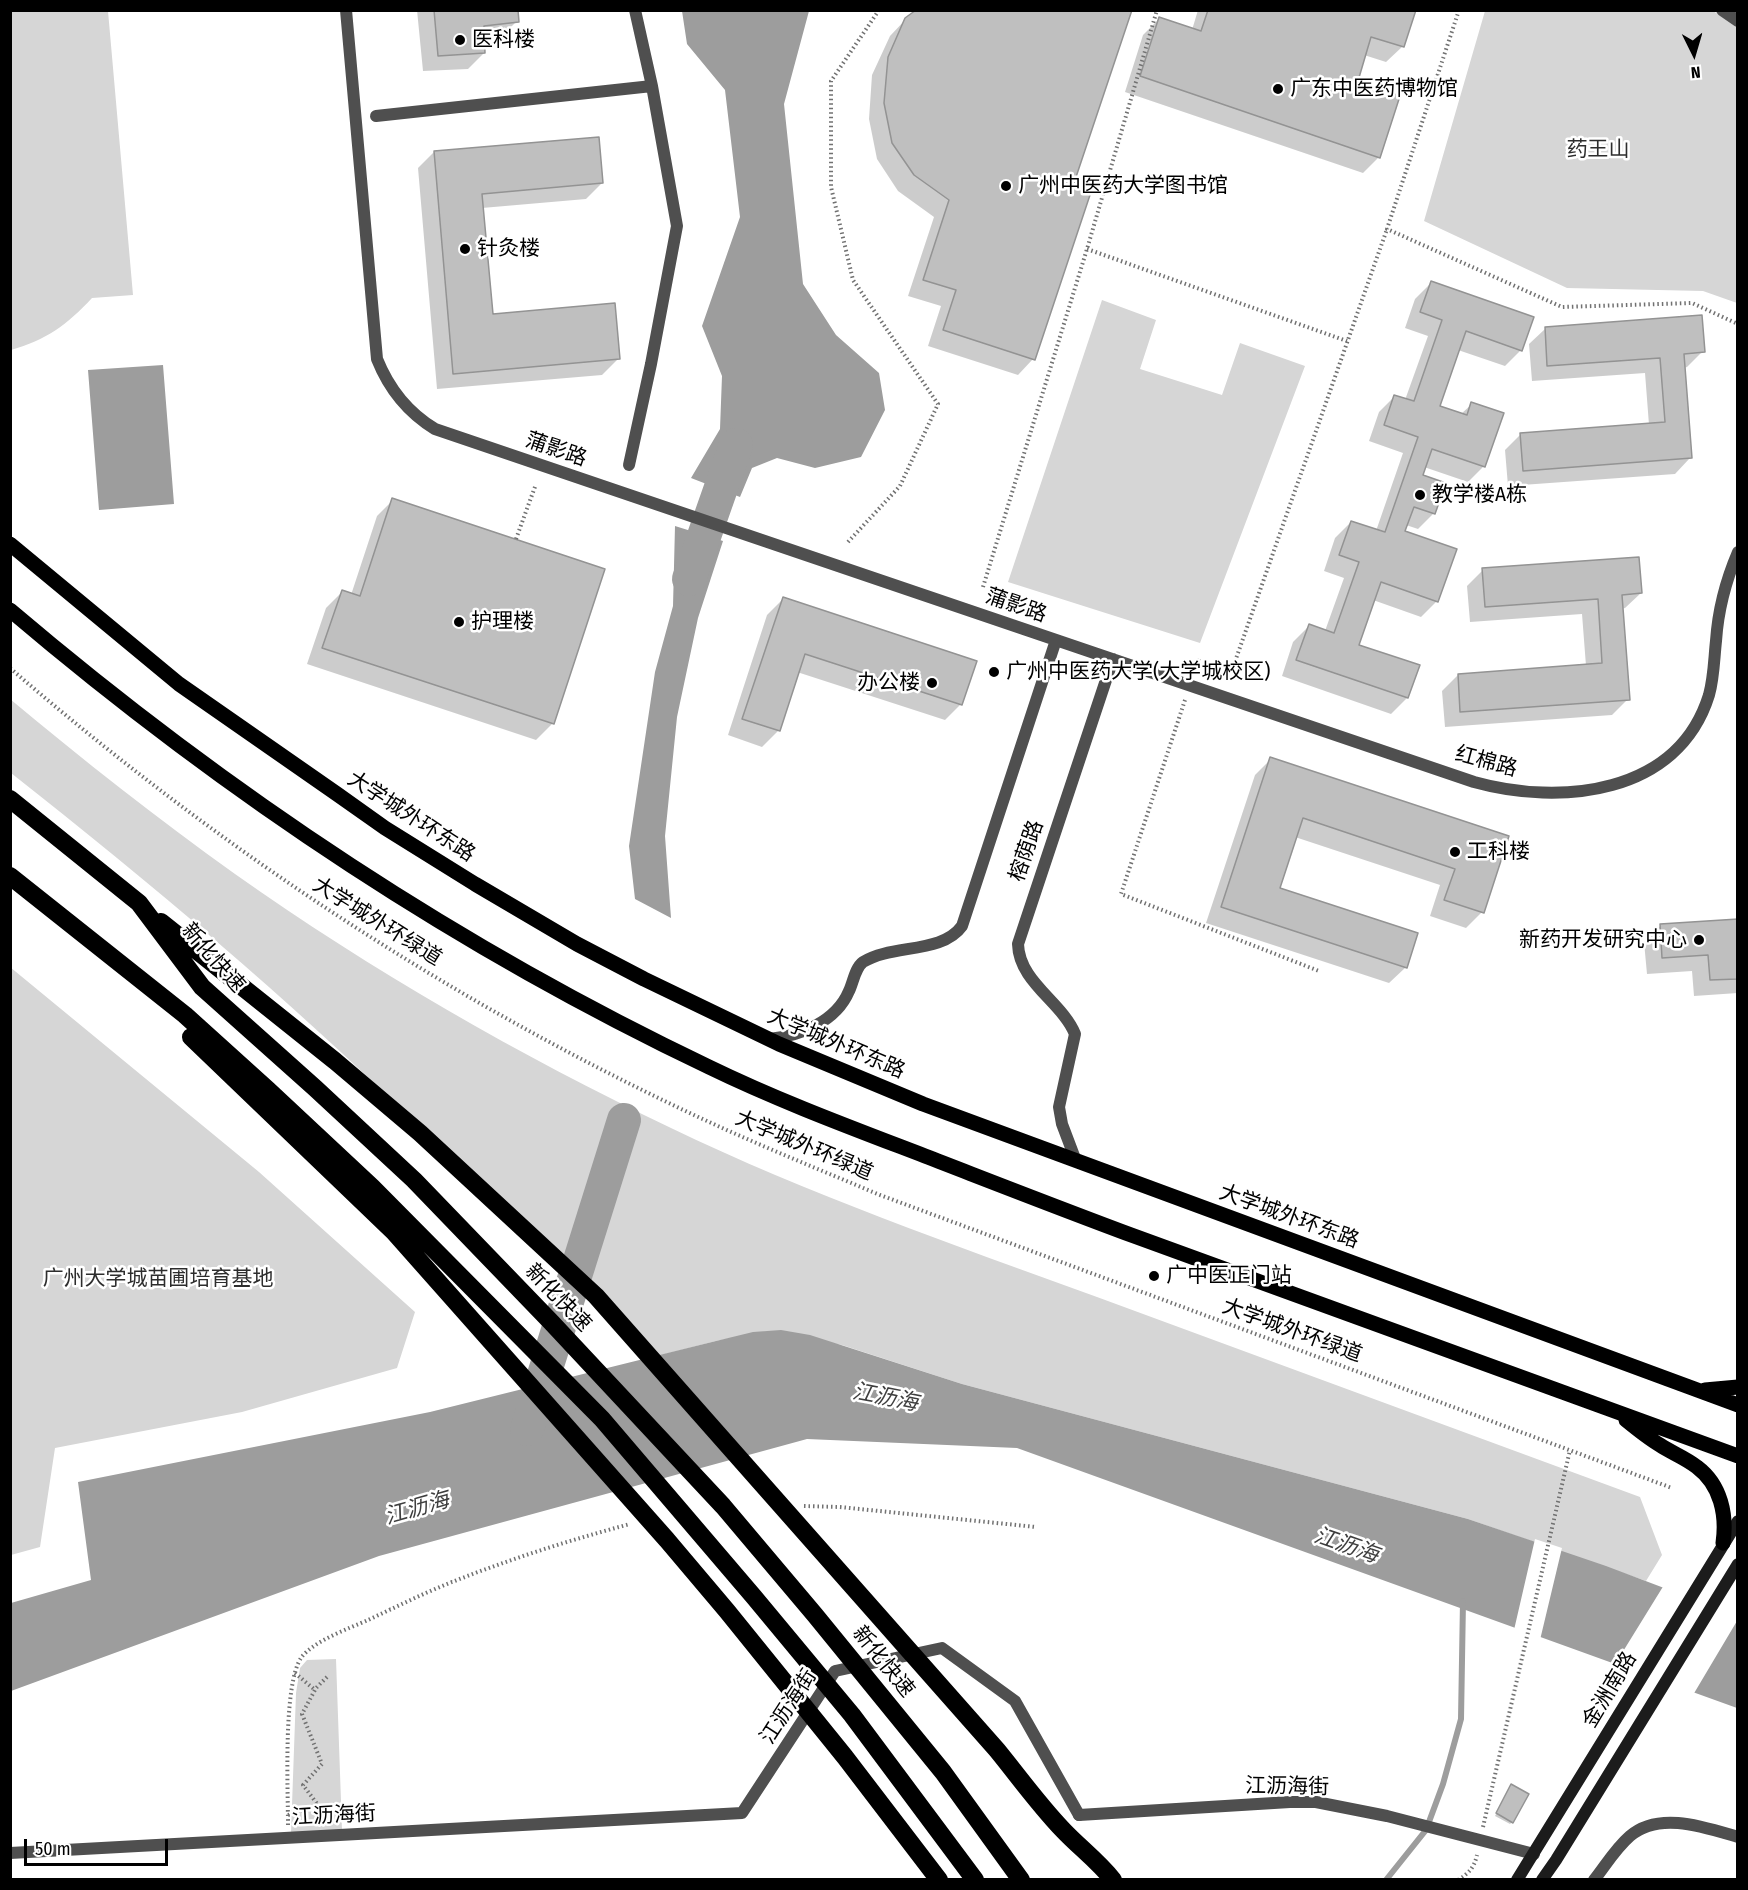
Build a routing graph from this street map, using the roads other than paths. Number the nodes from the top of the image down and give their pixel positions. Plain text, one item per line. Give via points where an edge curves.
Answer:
1 (346, 10) edge
2 (635, 10) edge
3 (1722, 10) edge
4 (1737, 21) edge
5 (652, 86) junction
6 (376, 116) dead end
7 (629, 465) dead end
8 (10, 544) edge
9 (1737, 552) edge
10 (10, 610) edge
11 (1056, 640) junction
12 (1084, 650) joint
13 (1113, 659) junction
14 (10, 798) edge
15 (10, 876) edge
16 (139, 903) junction
17 (92, 942) junction
18 (769, 1040) junction
19 (1076, 1161) junction
20 (1737, 1387) edge
21 (1694, 1389) junction
22 (1737, 1405) edge
23 (1614, 1411) junction
24 (1737, 1456) edge
25 (1737, 1521) edge
26 (1723, 1543) junction
27 (1735, 1568) edge
28 (1737, 1837) edge
29 (10, 1853) edge
30 (1534, 1854) junction
31 (939, 1880) edge
32 (975, 1880) edge
33 (1021, 1880) edge
34 (1113, 1880) edge
35 (1517, 1880) edge
36 (1542, 1880) edge
37 (1594, 1880) edge

1 - 11 street, 蒲影路 via 375,347 387,381 411,412 441,431
2 - 5 street
3 - 4 street
5 - 6 street
5 - 7 street via 677,226
8 - 18 main road, 大学城外环东路 via 179,684 385,828 612,963
9 - 13 street, 红棉路 via 1721,605 1711,685 1700,719 1680,746 1646,773 1589,790 1542,793 1492,787
10 - 23 main road via 148,723 411,903 570,997 677,1052 805,1110 1022,1194
11 - 12 street, 蒲影路
11 - 18 street, 榕荫路 via 962,926 938,943 901,949 863,963 846,999 828,1017 802,1032
12 - 13 street, 红棉路
13 - 19 street, 榕荫路 via 1018,944 1023,966 1075,1034 1059,1107
14 - 16 highway, 新化快速
15 - 17 highway
16 - 33 highway, 新化快速 via 202,987 414,1180 723,1506 884,1697
16 - 34 highway via 420,1133 596,1296 998,1750 1048,1813
17 - 31 highway via 394,1232 674,1549 845,1756
17 - 32 highway via 185,1015 363,1179 602,1419 852,1715
18 - 19 main road, 大学城外环东路 via 872,1084
19 - 21 main road, 大学城外环东路
20 - 21 main road
21 - 22 main road, 大学城外环东路
23 - 24 main road
23 - 26 main road via 1710,1478 1722,1506
25 - 26 main road, 金洲南路
26 - 30 main road, 金洲南路
27 - 36 main road, 金洲南路
28 - 37 street via 1693,1825 1655,1824 1628,1838
29 - 30 street, 江沥海街 via 742,1814 836,1671 942,1648 1015,1701 1079,1815 1303,1802 1387,1816
30 - 35 main road, 金洲南路

